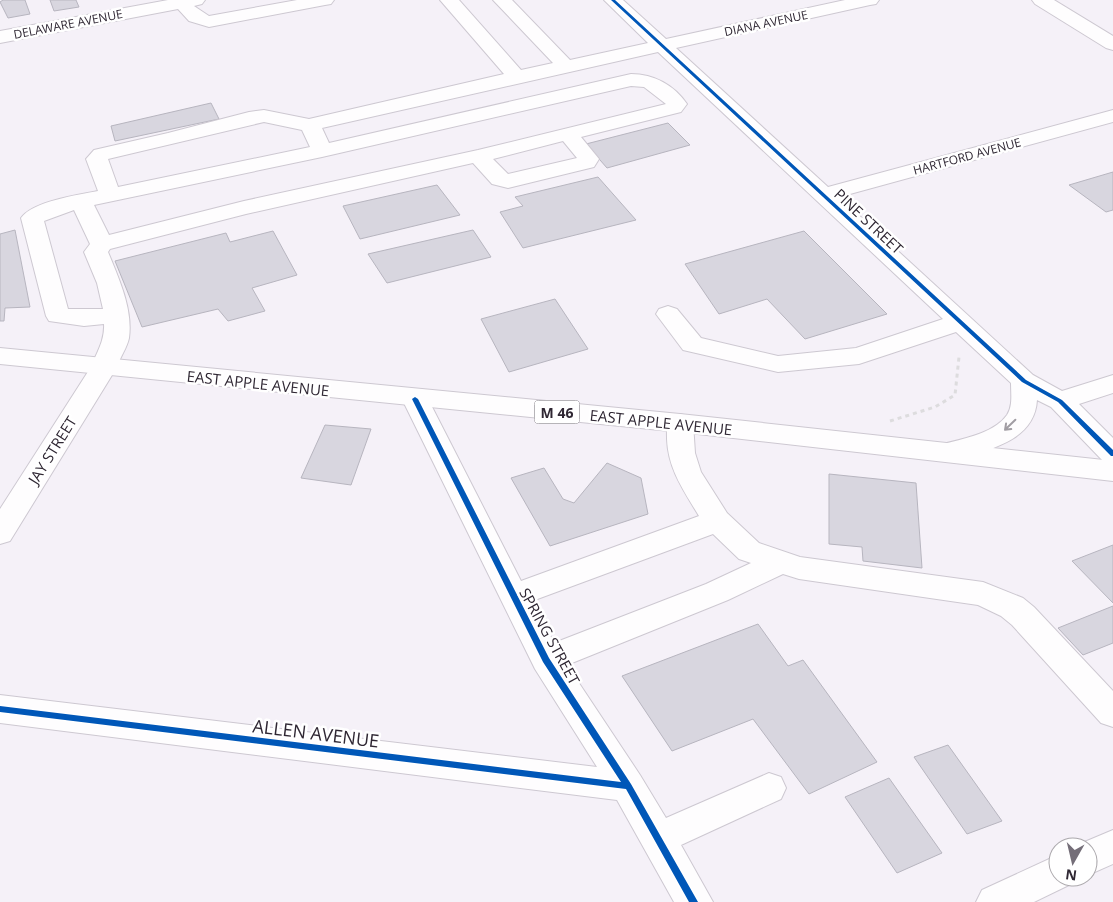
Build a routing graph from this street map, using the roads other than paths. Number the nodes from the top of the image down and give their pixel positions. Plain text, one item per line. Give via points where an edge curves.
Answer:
1 (325, 0) edge
2 (449, 0) edge
3 (502, 0) edge
4 (613, 0) edge
5 (870, 0) edge
6 (1041, 0) edge
7 (187, 1) edge
8 (0, 37) edge
9 (1113, 44) edge
10 (662, 46) junction
11 (566, 66) junction
12 (517, 77) junction
13 (1112, 118) edge
14 (310, 125) junction
15 (568, 134) junction
16 (322, 152) junction
17 (478, 156) junction
18 (110, 195) junction
19 (822, 195) junction
20 (82, 203) junction
21 (102, 244) junction
22 (668, 314) dead end
23 (117, 315) junction
24 (960, 322) junction
25 (0, 356) edge
26 (104, 367) junction
27 (1024, 381) junction
28 (1113, 384) edge
29 (415, 399) junction
30 (1060, 401) junction
31 (680, 423) junction
32 (945, 453) junction
33 (1113, 454) edge
34 (1113, 471) edge
35 (718, 521) junction
36 (0, 533) edge
37 (779, 563) junction
38 (513, 596) junction
39 (546, 660) junction
40 (0, 709) edge
41 (1113, 713) edge
42 (628, 786) junction
43 (769, 788) dead end
44 (658, 839) junction
45 (1113, 846) edge
46 (1098, 853) edge
47 (1048, 877) edge
48 (694, 902) edge
49 (995, 902) edge

1 - 7 street via 209,22 198,20 189,13
2 - 12 street
3 - 11 street
4 - 10 street, PINE STREET
5 - 10 street, DIANA AVENUE
6 - 9 street
7 - 8 street, DELAWARE AVENUE
10 - 11 street, DIANA AVENUE
10 - 19 street, PINE STREET
11 - 12 street, DIANA AVENUE
12 - 14 street, DIANA AVENUE
13 - 19 street, HARTFORD AVENUE
14 - 16 street
14 - 18 street via 264,116 249,118 101,154 97,159
15 - 16 street via 668,110 677,104 656,85 642,79 630,80
15 - 17 street
15 - 17 street via 586,156 586,162 508,181 495,176
16 - 18 street
17 - 21 street via 244,208
18 - 20 street
19 - 24 street, PINE STREET
20 - 21 street
20 - 23 street via 32,218 58,316
21 - 23 street, JAY STREET via 96,252
22 - 24 street via 692,344 778,364 858,356
23 - 26 street, JAY STREET via 116,339
24 - 27 street, PINE STREET
25 - 26 street, EAST APPLE AVENUE / M 46
26 - 29 street, EAST APPLE AVENUE / M 46
26 - 36 street, JAY STREET
27 - 30 street, PINE STREET
27 -> 32 street via 1023,409 1012,426 995,437
28 - 30 street
29 - 31 street, EAST APPLE AVENUE / M 46
29 - 38 street, SPRING STREET
30 - 33 street, PINE STREET
31 - 32 street, EAST APPLE AVENUE / M 46
31 - 35 street via 681,453 688,473
32 - 34 street, EAST APPLE AVENUE / M 46
35 - 37 street via 749,551
35 - 38 street
37 - 39 street via 717,592
37 - 41 street via 983,594 1023,616
38 - 39 street, SPRING STREET
39 - 42 street, SPRING STREET
40 - 42 street, ALLEN AVENUE
42 - 44 street, SPRING STREET
43 - 44 street
44 - 48 street, SPRING STREET
45 - 46 street
47 - 49 street

